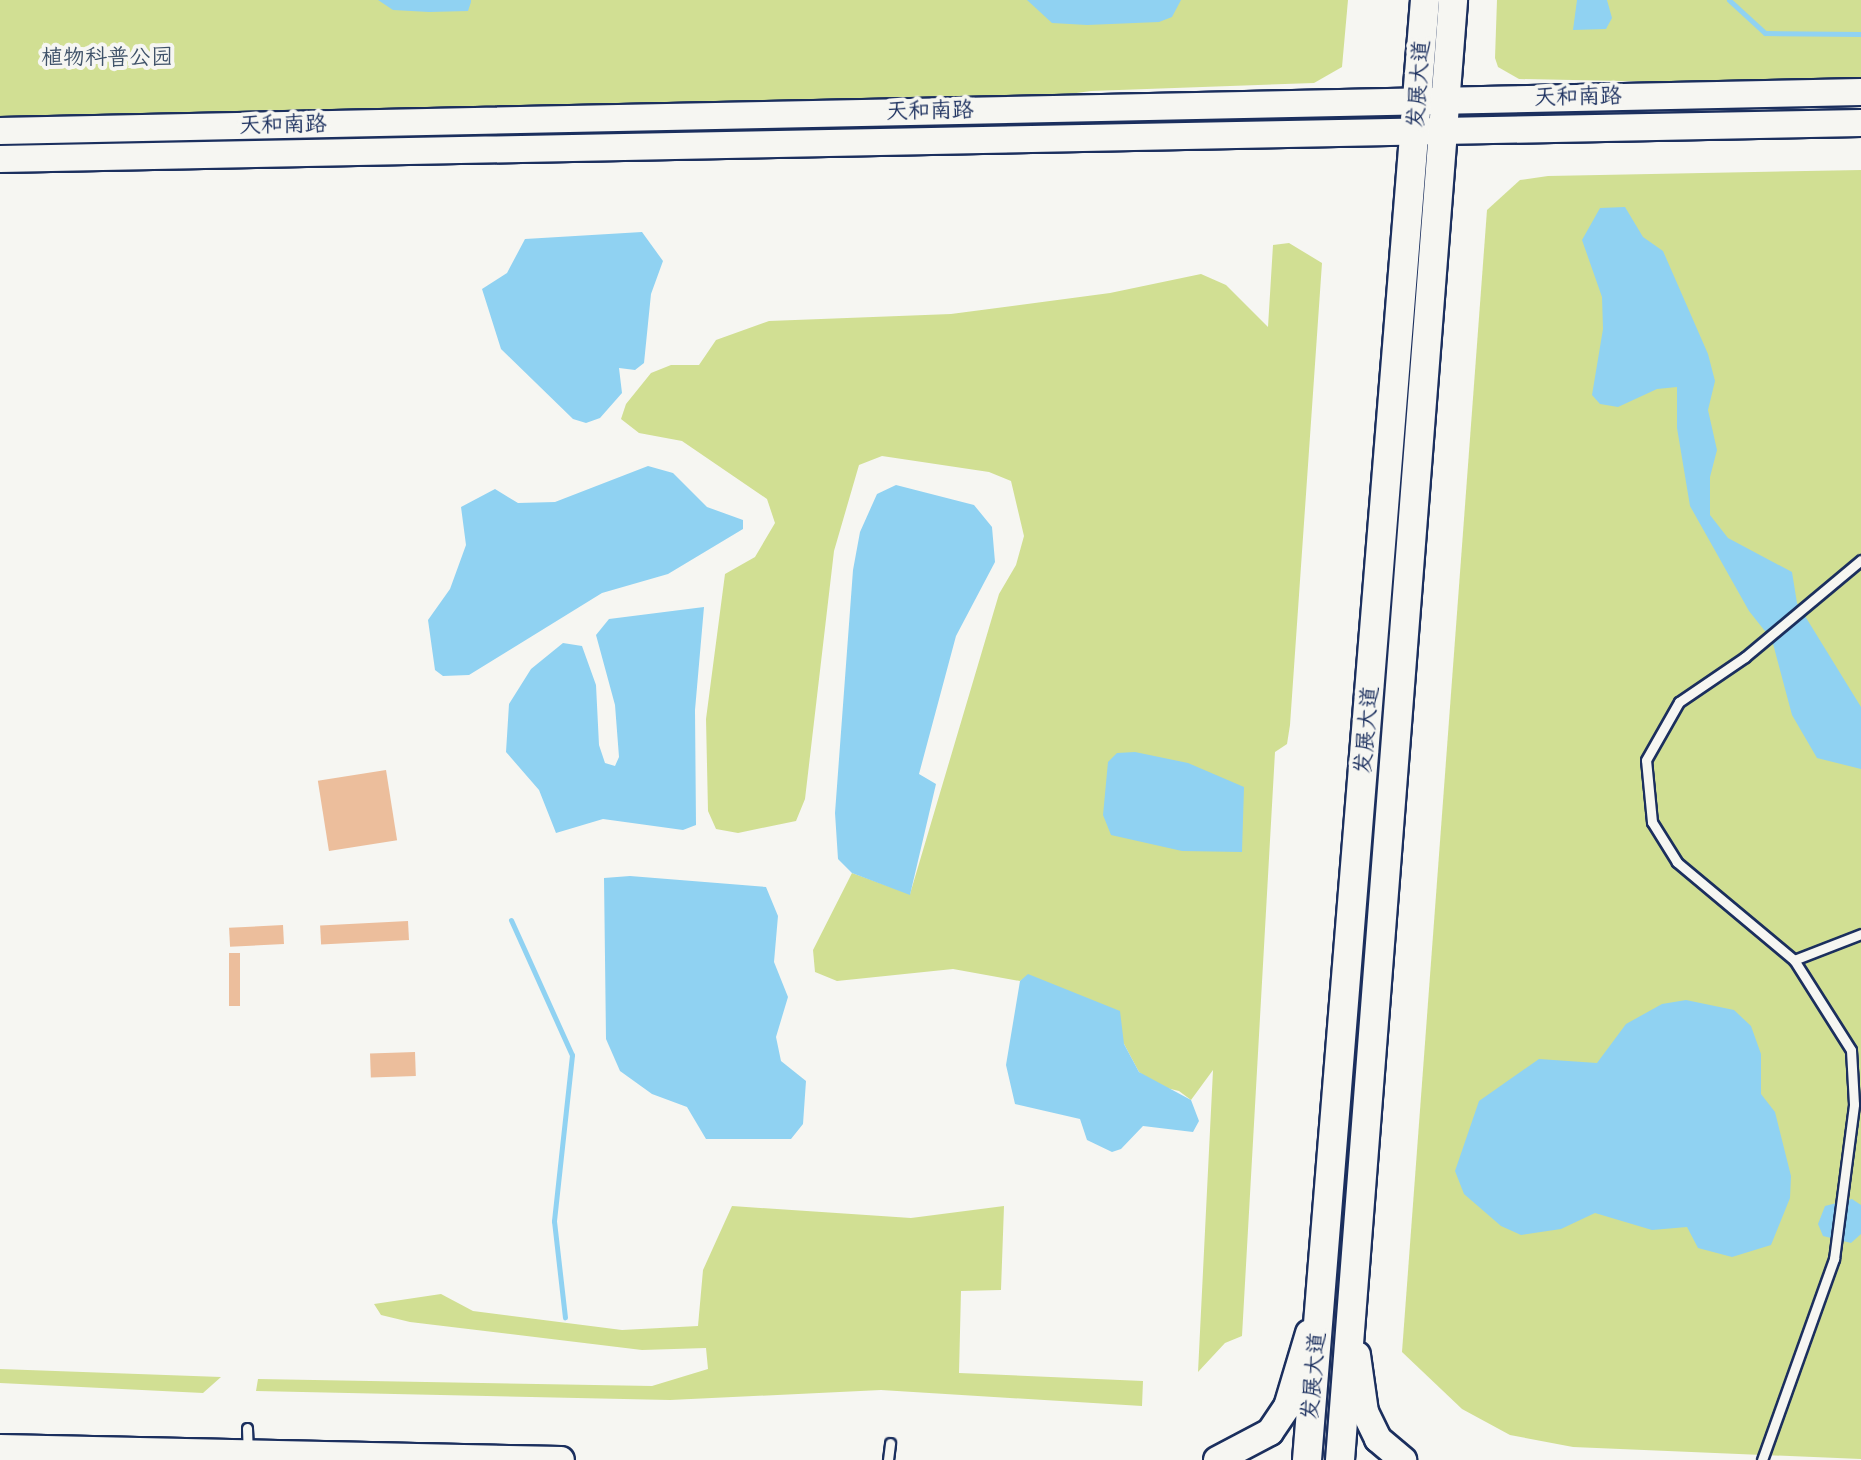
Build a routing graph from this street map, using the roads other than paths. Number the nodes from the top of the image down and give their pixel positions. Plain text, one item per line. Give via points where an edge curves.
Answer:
1 (1425, 0) edge
2 (1453, 0) edge
3 (1861, 92) edge
4 (1447, 100) junction
5 (1417, 114) junction
6 (1861, 123) edge
7 (1445, 128) junction
8 (0, 131) edge
9 (0, 159) edge
10 (1861, 560) edge
11 (1861, 934) edge
12 (1794, 960) junction
13 (1323, 1271) junction
14 (1354, 1273) junction
15 (890, 1443) dead end
16 (0, 1448) edge
17 (561, 1460) edge
18 (888, 1460) edge
19 (1217, 1460) edge
20 (1307, 1460) edge
21 (1340, 1460) edge
22 (1403, 1460) edge
23 (1762, 1460) edge

1 - 5 main road, 发展大道
2 - 4 main road, 发展大道
3 - 4 street, 天和南路
4 - 5 street, 天和南路
4 - 7 main road, 发展大道
5 - 7 street, 天和南路
5 - 8 street, 天和南路
5 - 9 street, 天和南路
5 - 13 main road, 发展大道
6 - 7 street, 天和南路
7 - 14 main road, 发展大道
10 - 12 lane via 1745,657 1679,702 1646,760 1652,822 1677,862
11 - 12 lane
12 - 23 lane via 1851,1050 1854,1104 1834,1259
13 - 19 street via 1287,1407 1270,1432
13 - 20 main road, 发展大道
14 - 21 main road, 发展大道
14 - 22 street via 1365,1412 1378,1439
15 - 18 lane
16 - 17 street via 248,1441

